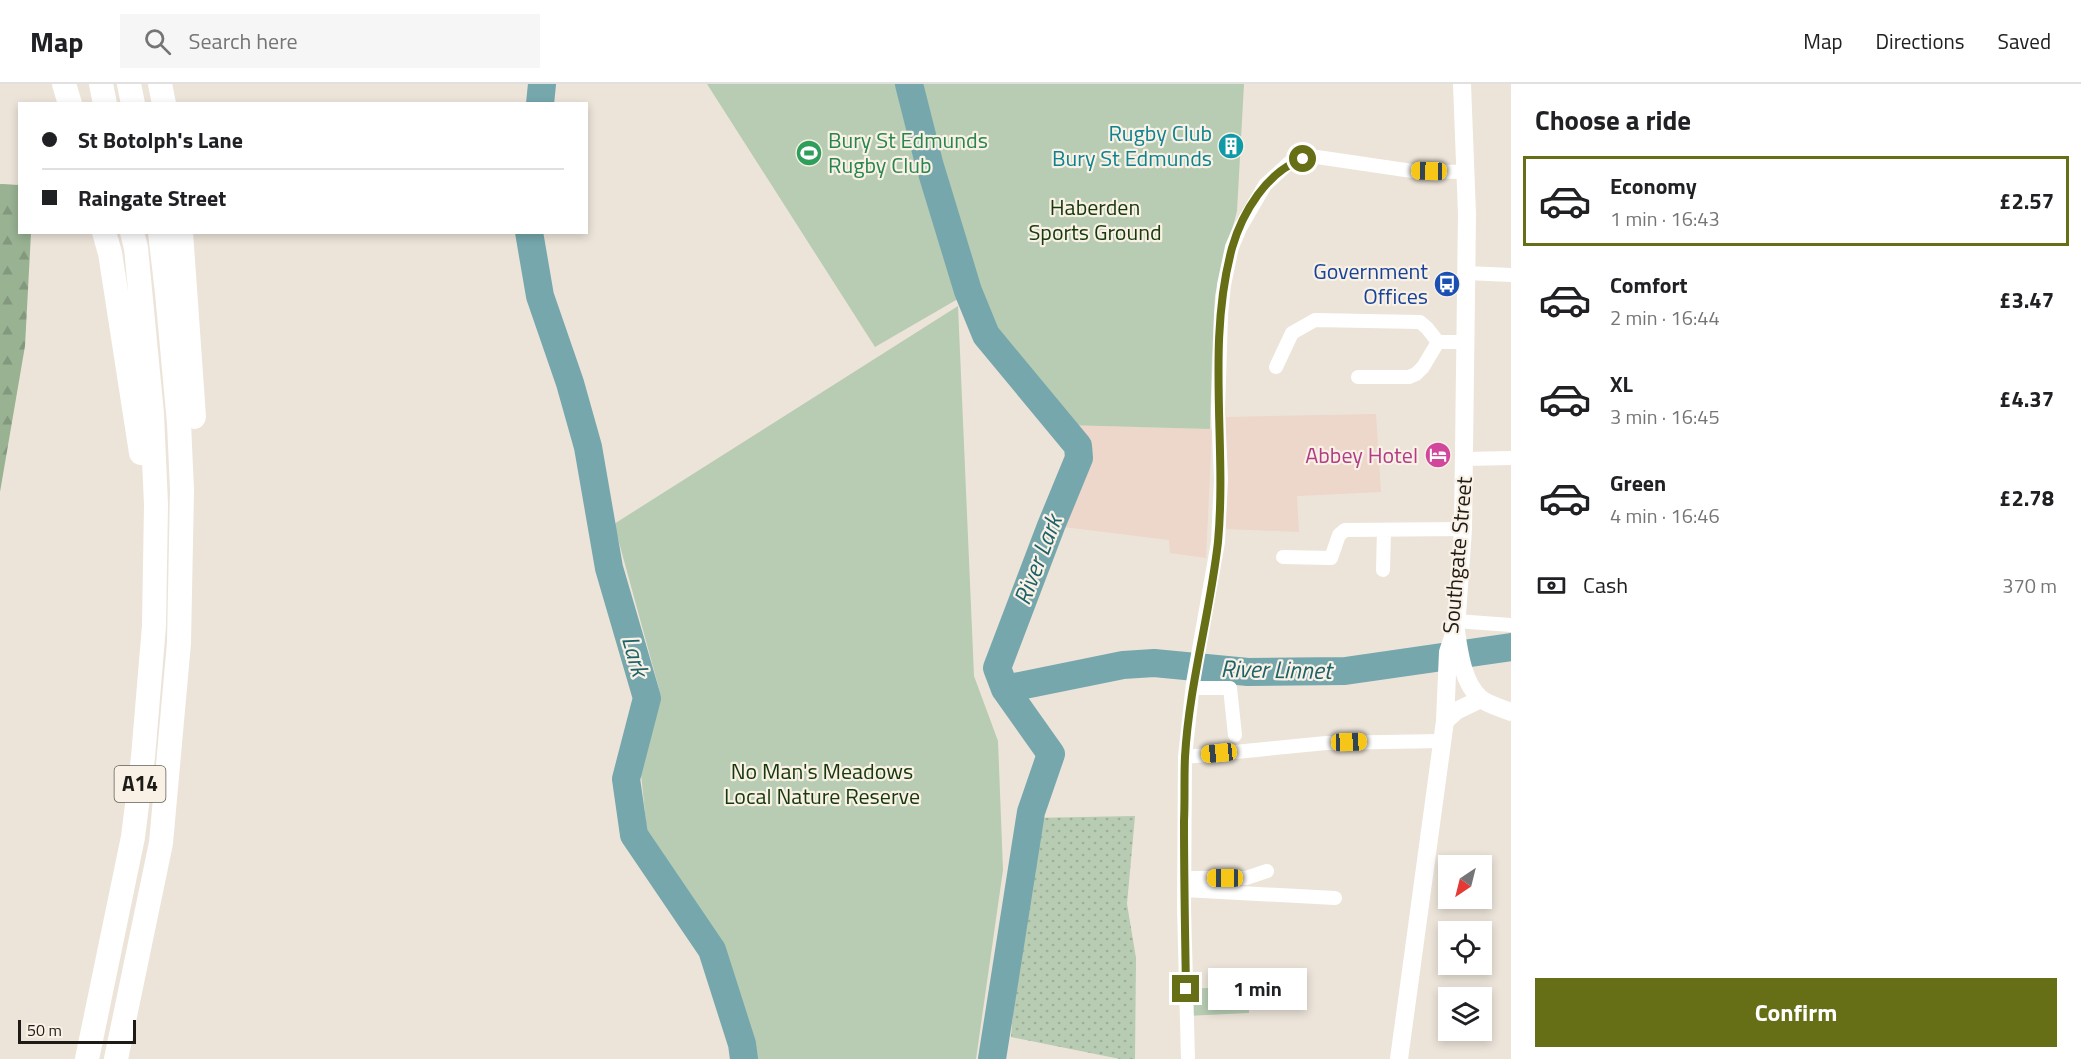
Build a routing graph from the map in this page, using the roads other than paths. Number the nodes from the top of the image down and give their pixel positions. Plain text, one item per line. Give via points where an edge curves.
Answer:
1 (64, 84) edge
2 (101, 84) edge
3 (129, 84) edge
4 (160, 84) edge
5 (1462, 84) edge
6 (69, 102) edge
7 (105, 102) edge
8 (134, 102) edge
9 (164, 102) edge
10 (1464, 172) junction
11 (105, 234) edge
12 (132, 234) edge
13 (160, 234) edge
14 (181, 234) edge
15 (1466, 273) junction
16 (1511, 275) edge
17 (1438, 342) junction
18 (1465, 342) junction
19 (1276, 368) dead end
20 (1358, 377) dead end
21 (1511, 458) edge
22 (1465, 459) junction
23 (182, 490) junction
24 (156, 504) junction
25 (1463, 529) junction
26 (1384, 530) junction
27 (1283, 557) dead end
28 (1383, 570) dead end
29 (1511, 624) edge
30 (1456, 625) junction
31 (1454, 656) junction
32 (1193, 685) junction
33 (1481, 699) junction
34 (1511, 712) edge
35 (1445, 721) junction
36 (1235, 735) dead end
37 (1442, 741) junction
38 (1185, 757) junction
39 (1267, 871) dead end
40 (1184, 884) junction
41 (1335, 898) dead end
42 (87, 1059) edge
43 (116, 1059) edge
44 (1188, 1059) edge
45 (1399, 1059) edge

1 - 6 highway
2 - 7 highway
3 - 8 highway
4 - 9 highway
5 - 10 street, Southgate Street
10 - 15 street, Southgate Street
10 - 32 street via 1412,171 1317,157 1289,163 1265,185 1240,228 1224,285 1221,327 1218,542
11 - 24 highway via 138,442
12 - 24 highway, A14 via 152,414
13 - 23 highway, A14
14 - 23 highway via 195,432
15 - 16 street
15 - 18 street, Southgate Street
17 - 18 street
17 - 19 street via 1420,322 1315,320 1292,333
17 - 20 street via 1416,374
18 - 22 street, Southgate Street
21 - 22 street
22 - 25 street, Southgate Street
23 - 43 highway, A14 via 179,643 161,843
24 - 42 highway, A14 via 154,626 143,757 133,837
25 - 26 street
25 - 30 street, Southgate Street
26 - 27 street via 1345,530 1339,535 1331,558
26 - 28 street
29 - 30 street
30 - 31 street, Southgate Street
31 - 33 street
31 - 35 street, Southgate Street
32 - 36 street via 1230,688
32 - 38 street
33 - 34 street
33 - 35 street
35 - 37 street, Southgate Street
37 - 38 street via 1326,743
37 - 45 street, Southgate Street
38 - 40 street
39 - 40 street via 1246,878
40 - 41 street
40 - 44 street

